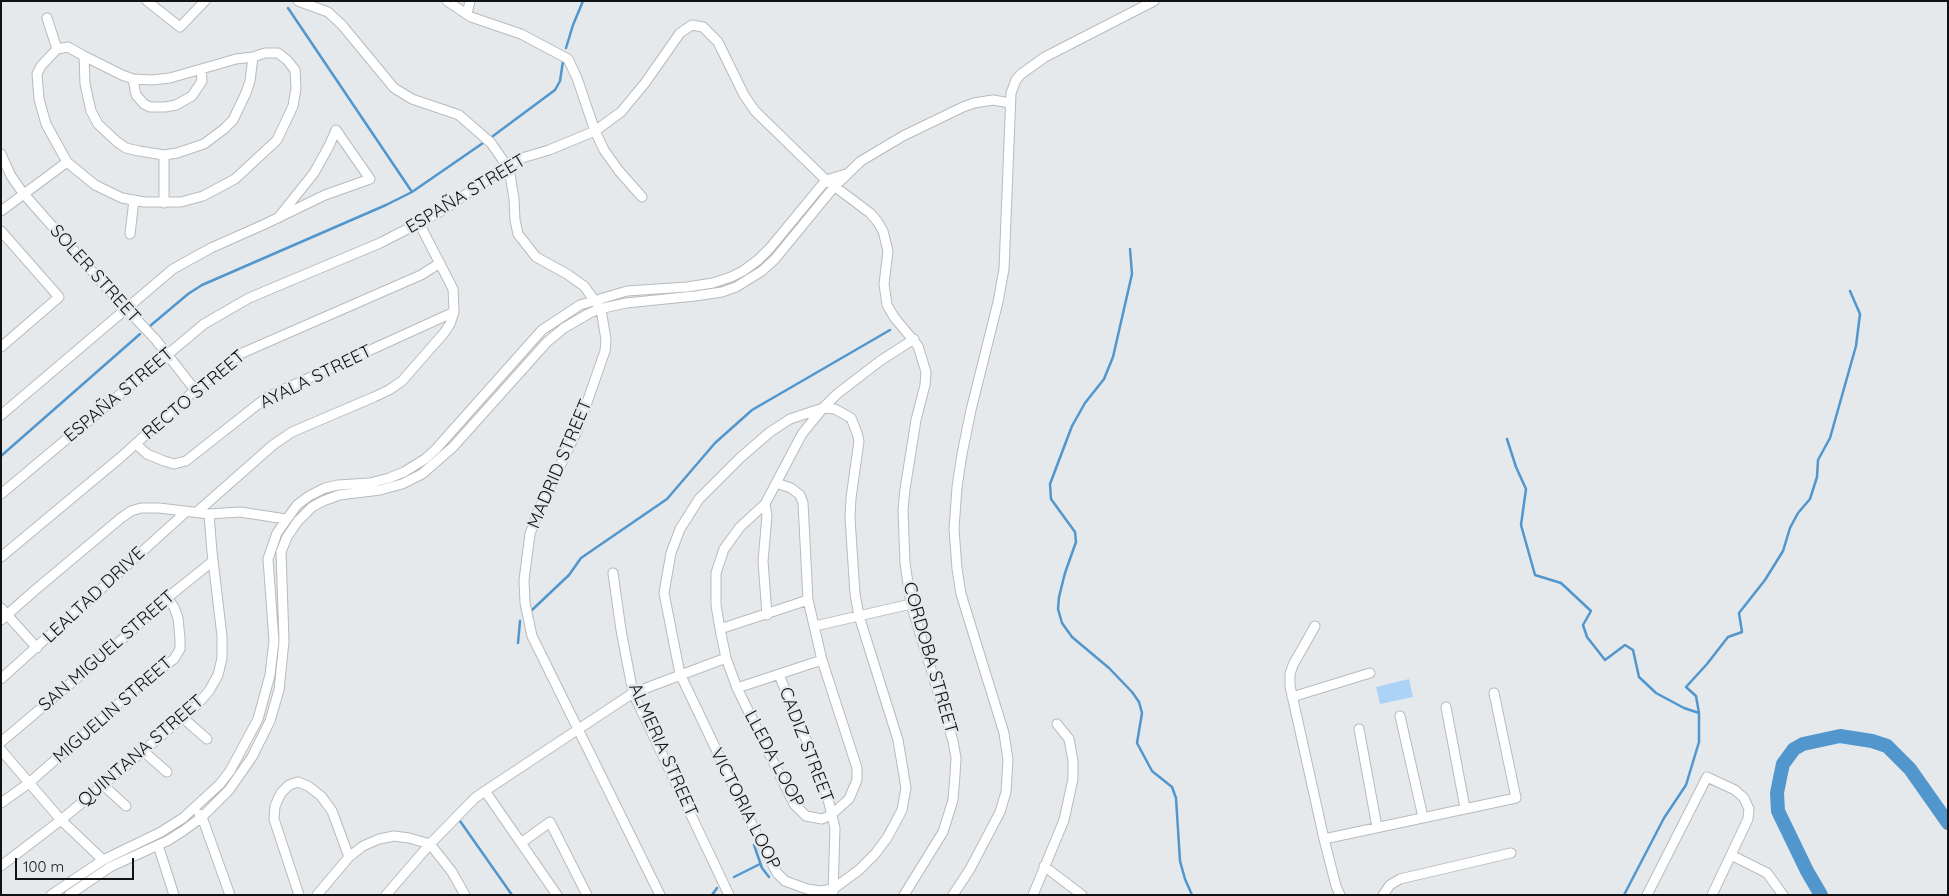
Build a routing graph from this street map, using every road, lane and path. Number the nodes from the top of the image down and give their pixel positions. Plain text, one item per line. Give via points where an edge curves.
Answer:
1 (147, 1) edge
2 (205, 1) edge
3 (298, 1) edge
4 (447, 1) edge
5 (470, 1) edge
6 (1154, 1) edge
7 (467, 14) junction
8 (47, 18) dead end
9 (57, 49) junction
10 (84, 56) junction
11 (252, 57) junction
12 (201, 68) junction
13 (133, 79) junction
14 (1010, 103) junction
15 (595, 131) junction
16 (1, 154) edge
17 (164, 155) junction
18 (67, 162) junction
19 (507, 166) junction
20 (847, 173) junction
21 (826, 180) junction
22 (834, 187) junction
23 (23, 193) junction
24 (642, 197) dead end
25 (134, 200) junction
26 (164, 203) junction
27 (1, 211) edge
28 (278, 218) junction
29 (420, 223) junction
30 (1, 231) edge
31 (130, 234) dead end
32 (440, 262) junction
33 (594, 300) junction
34 (126, 308) junction
35 (599, 309) junction
36 (454, 312) junction
37 (914, 340) junction
38 (1, 347) edge
39 (167, 355) junction
40 (195, 390) junction
41 (823, 408) junction
42 (1, 415) edge
43 (136, 444) junction
44 (776, 483) junction
45 (1, 494) edge
46 (764, 504) junction
47 (187, 511) junction
48 (197, 512) junction
49 (209, 514) junction
50 (286, 519) junction
51 (1, 557) edge
52 (213, 561) junction
53 (613, 573) dead end
54 (167, 598) junction
55 (808, 600) junction
56 (911, 604) junction
57 (3, 614) edge
58 (766, 615) junction
59 (859, 616) junction
60 (815, 626) junction
61 (1315, 626) dead end
62 (720, 629) junction
63 (37, 648) junction
64 (726, 658) junction
65 (822, 660) junction
66 (1370, 673) dead end
67 (680, 674) junction
68 (779, 675) junction
69 (1, 679) edge
70 (737, 688) junction
71 (633, 692) junction
72 (1494, 693) dead end
73 (1292, 697) junction
74 (1446, 707) dead end
75 (1400, 716) dead end
76 (182, 717) junction
77 (1057, 724) dead end
78 (578, 728) junction
79 (1359, 729) dead end
80 (207, 739) dead end
81 (1, 742) edge
82 (1, 750) edge
83 (143, 751) junction
84 (167, 772) dead end
85 (29, 783) junction
86 (103, 785) junction
87 (485, 792) junction
88 (1, 802) edge
89 (126, 806) dead end
90 (1465, 808) junction
91 (194, 809) junction
92 (831, 816) junction
93 (202, 817) junction
94 (1424, 817) junction
95 (61, 820) junction
96 (1377, 827) junction
97 (1324, 839) junction
98 (521, 842) junction
99 (158, 844) junction
100 (430, 844) junction
101 (1511, 853) dead end
102 (1731, 855) junction
103 (349, 857) junction
104 (102, 860) junction
105 (1, 866) edge
106 (1044, 866) junction
107 (833, 892) edge
108 (729, 893) edge
109 (387, 894) edge
110 (51, 895) edge
111 (69, 895) edge
112 (174, 895) edge
113 (230, 895) edge
114 (299, 895) edge
115 (317, 895) edge
116 (465, 895) edge
117 (557, 895) edge
118 (587, 895) edge
119 (660, 895) edge
120 (904, 895) edge
121 (953, 895) edge
122 (1033, 895) edge
123 (1082, 895) edge
124 (1340, 895) edge
125 (1383, 895) edge
126 (1647, 895) edge
127 (1712, 895) edge
128 (1783, 895) edge

1 - 2 street via 180,27
3 - 19 street via 328,12 394,88 412,100 459,115 488,140
4 - 7 street
5 - 7 street
6 - 14 street via 1027,69 1012,87
7 - 15 street via 521,34 568,59
8 - 9 street
9 - 10 street via 68,47
9 - 18 street via 37,74 39,99 51,136
10 - 13 street
10 - 17 street via 84,84 91,112 98,124 126,148
11 - 12 street
11 - 17 street via 250,81 233,120 204,144
11 - 26 street via 278,53 295,70 293,106 276,140 235,179 203,196
12 - 13 street via 170,78
12 - 13 street via 202,81 192,96 165,108 144,104 136,94
14 - 20 street via 993,100 963,107 880,148
14 - 121 street via 1004,269 970,410 957,487 954,528 961,594 1004,733 1008,760 1006,792 1000,812
15 - 19 street, ESPAÑA STREET
15 - 21 street, ESPAÑA STREET via 621,112 680,33 692,25 703,27 718,42 744,96 755,111
15 - 24 street via 618,171
16 - 23 street, SOLER STREET
17 - 26 street
18 - 23 street
18 - 25 street via 95,185
19 - 29 street, ESPAÑA STREET
19 - 33 street, MADRID STREET via 518,234 536,257 575,279
20 - 21 street
20 - 22 street
21 - 22 street, CORDOBA STREET
21 - 33 street via 758,260 731,278 687,287 627,291
22 - 35 street via 775,259 736,287 722,292
22 - 37 street, CORDOBA STREET via 870,213 883,231 888,251 885,298 894,317
23 - 27 street
23 - 34 street, SOLER STREET
25 - 26 street
25 - 31 street
28 - 28 street via 314,173 336,130 370,179
28 - 34 street via 173,269
29 - 32 street
29 - 39 street, ESPAÑA STREET via 249,298 204,324
30 - 38 street via 59,297
32 - 36 street via 453,290
32 - 40 street, RECTO STREET via 421,275 240,354
33 - 35 street, MADRID STREET
33 - 50 street via 580,305 542,330 424,459 389,478 325,488 303,500
34 - 39 street, SOLER STREET
34 - 42 street
35 - 78 street, MADRID STREET via 605,327 605,351 577,431 530,534 524,580 532,636
35 - 93 street via 564,328 547,342 453,447 422,474 380,490 339,495 312,508 298,520 281,552 284,641 279,690 270,721 241,774
36 - 43 street, AYALA STREET via 268,397 186,461 174,464 164,461 147,454
36 - 48 street via 444,334 402,381 374,397 292,432
37 - 41 street, LLEDA LOOP via 880,361
37 - 56 street, CORDOBA STREET via 926,372 903,510 905,564
39 - 40 street, SOLER STREET
39 - 45 street, ESPAÑA STREET
40 - 43 street, RECTO STREET
41 - 44 street, LLEDA LOOP via 802,434
41 - 59 street via 835,409 851,418 859,441 850,511
41 - 67 street, VICTORIA LOOP via 790,418 770,432 687,514 670,553 664,593
43 - 51 street, RECTO STREET
44 - 46 street, LLEDA LOOP
44 - 55 street via 791,488 800,495 803,503
46 - 58 street
46 - 62 street, LLEDA LOOP via 740,527 724,549 716,573
47 - 48 street
47 - 57 street via 141,508 131,511
47 - 63 street, LEALTAD DRIVE
48 - 49 street
49 - 50 street via 240,512
49 - 52 street, QUINTANA STREET
50 - 91 street via 268,559 274,641 262,704 250,735 230,771
52 - 54 street, SAN MIGUEL STREET
52 - 76 street, QUINTANA STREET via 222,658 218,675 209,691
53 - 71 street, ALMERIA STREET
54 - 81 street, SAN MIGUEL STREET
54 - 85 street, MIGUELIN STREET via 178,618 180,649 174,659 143,682
55 - 58 street
55 - 60 street
56 - 59 street
56 - 120 street, CORDOBA STREET via 956,758 953,800 943,832
57 - 63 street
58 - 62 street
59 - 60 street
59 - 107 street via 898,740 906,788 902,810 876,854
60 - 65 street
61 - 73 street via 1290,674
62 - 64 street, LLEDA LOOP
63 - 69 street, LEALTAD DRIVE
64 - 67 street
64 - 70 street, LLEDA LOOP
65 - 68 street
65 - 92 street via 858,774 848,799
66 - 73 street
67 - 71 street
67 - 107 street, VICTORIA LOOP via 777,873 785,881 807,889
68 - 70 street
68 - 92 street, CADIZ STREET via 819,770
70 - 92 street, LLEDA LOOP via 797,809 813,819
71 - 78 street
71 - 108 street, ALMERIA STREET
72 - 90 street via 1516,798
73 - 97 street
74 - 90 street
75 - 94 street
76 - 80 street
76 - 83 street, QUINTANA STREET
77 - 106 street via 1069,739 1073,779 1064,820
78 - 87 street
78 - 119 street, MADRID STREET
79 - 96 street
82 - 85 street
83 - 84 street
83 - 86 street, QUINTANA STREET
85 - 88 street, MIGUELIN STREET
85 - 95 street
86 - 89 street
86 - 95 street, QUINTANA STREET
87 - 98 street
87 - 100 street via 475,798
90 - 94 street
91 - 93 street
91 - 104 street via 161,832
92 - 107 street, CADIZ STREET via 835,828
93 - 99 street
93 - 113 street
94 - 96 street
95 - 104 street
95 - 105 street, QUINTANA STREET
96 - 97 street
97 - 124 street
98 - 117 street
98 - 118 street via 550,822
99 - 111 street via 110,867
99 - 112 street
100 - 103 street via 394,836 364,846
100 - 109 street
100 - 116 street
101 - 125 street via 1400,878
102 - 126 street via 1748,819 1749,809 1735,790 1707,777
102 - 127 street
102 - 128 street via 1768,873
103 - 114 street via 332,811 321,796 298,782 290,785 275,806 274,819
103 - 115 street
104 - 110 street
106 - 122 street
106 - 123 street

